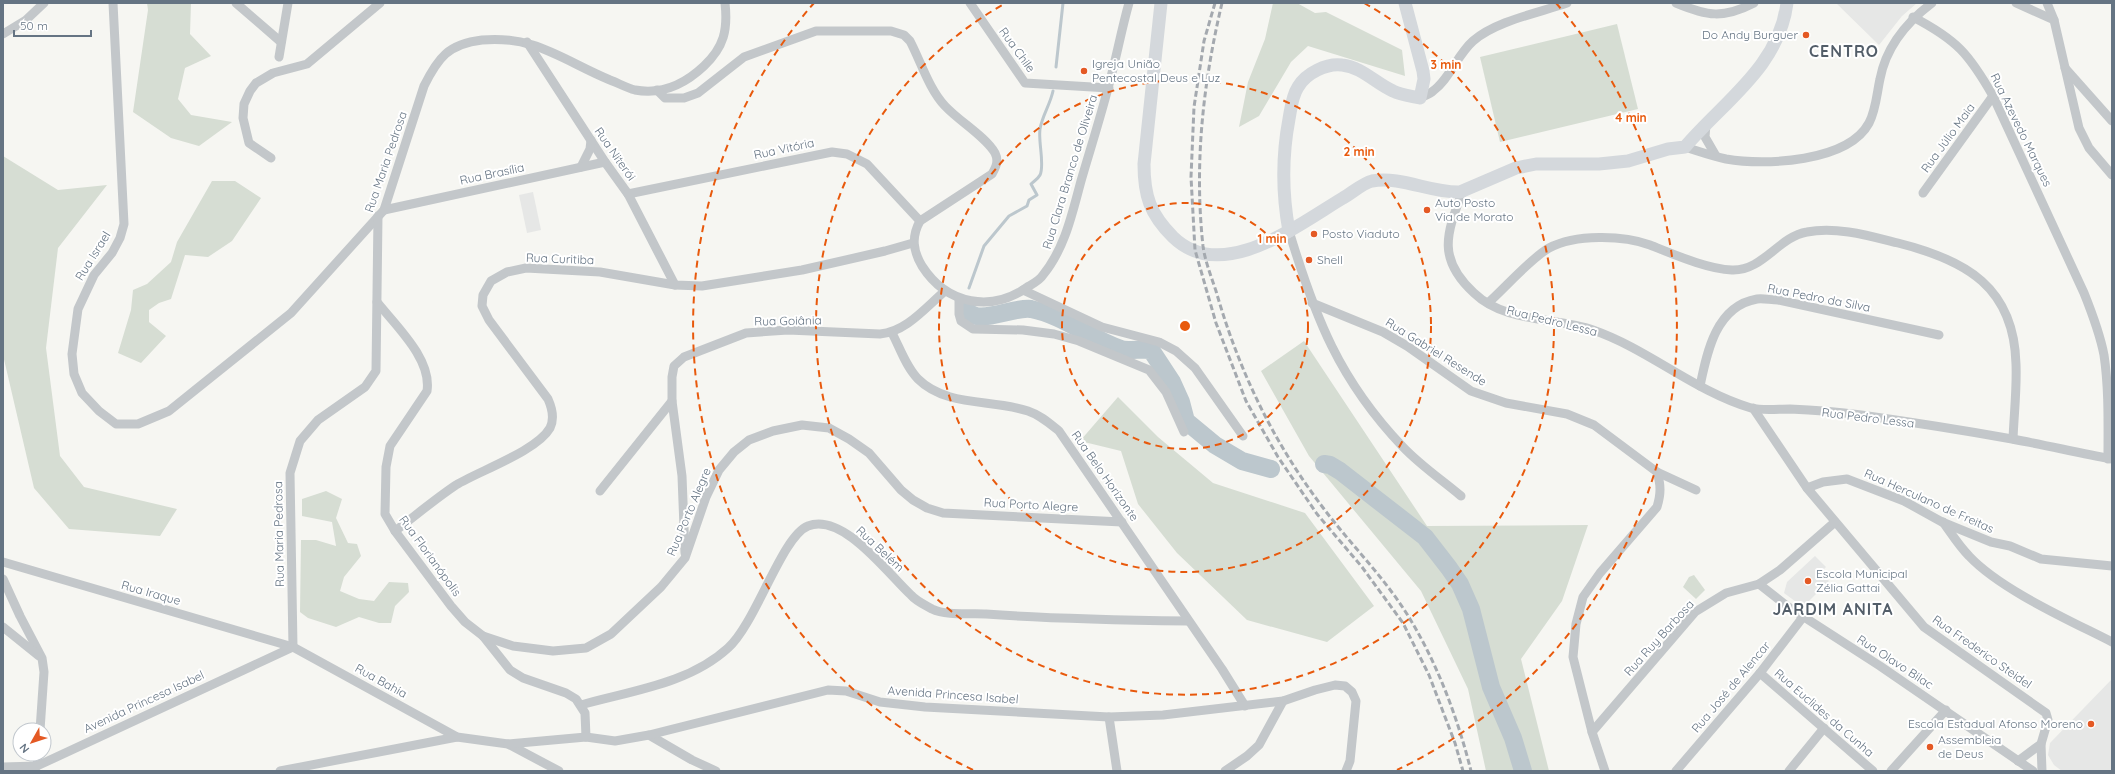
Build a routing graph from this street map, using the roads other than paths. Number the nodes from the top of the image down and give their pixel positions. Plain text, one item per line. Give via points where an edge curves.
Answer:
1 (44, 3) edge
2 (113, 3) edge
3 (236, 3) edge
4 (288, 3) edge
5 (380, 3) edge
6 (725, 3) edge
7 (970, 3) edge
8 (1128, 3) edge
9 (1161, 3) edge
10 (1405, 3) edge
11 (1567, 3) edge
12 (1676, 3) edge
13 (1754, 3) edge
14 (1787, 3) edge
15 (1932, 3) edge
16 (2016, 3) edge
17 (2047, 3) edge
18 (1914, 17) junction
19 (2054, 20) junction
20 (3, 34) edge
21 (281, 42) junction
22 (527, 42) junction
23 (279, 57) dead end
24 (2064, 67) junction
25 (1109, 88) junction
26 (657, 90) junction
27 (1993, 96) junction
28 (1420, 98) junction
29 (2112, 121) edge
30 (1706, 123) junction
31 (591, 140) junction
32 (1685, 147) junction
33 (1716, 156) junction
34 (271, 158) dead end
35 (605, 162) junction
36 (582, 167) junction
37 (2112, 176) edge
38 (1463, 190) junction
39 (1923, 193) dead end
40 (628, 194) junction
41 (381, 213) junction
42 (920, 221) junction
43 (1289, 231) junction
44 (913, 243) junction
45 (675, 285) junction
46 (1024, 290) junction
47 (944, 291) junction
48 (959, 298) junction
49 (377, 302) junction
50 (1312, 303) junction
51 (1488, 303) junction
52 (892, 333) junction
53 (1939, 336) dead end
54 (1700, 386) junction
55 (672, 401) junction
56 (1752, 408) junction
57 (1184, 432) dead end
58 (1243, 436) dead end
59 (2013, 439) junction
60 (2110, 459) edge
61 (1658, 472) junction
62 (1807, 488) junction
63 (1696, 490) dead end
64 (600, 491) dead end
65 (1461, 496) dead end
66 (1122, 522) junction
67 (1834, 522) junction
68 (1942, 522) junction
69 (395, 531) junction
70 (685, 558) junction
71 (3, 562) edge
72 (2112, 566) edge
73 (3, 579) edge
74 (1759, 584) junction
75 (1803, 616) junction
76 (1188, 621) junction
77 (3, 627) edge
78 (483, 636) junction
79 (2112, 642) edge
80 (293, 647) junction
81 (42, 658) junction
82 (1760, 673) junction
83 (1283, 702) junction
84 (581, 705) junction
85 (1245, 706) junction
86 (1946, 710) junction
87 (1109, 717) junction
88 (41, 722) edge
89 (1824, 728) junction
90 (1592, 732) junction
91 (649, 736) junction
92 (457, 737) junction
93 (586, 737) junction
94 (508, 744) junction
95 (2041, 744) junction
96 (2018, 761) junction
97 (37, 762) edge
98 (37, 766) junction
99 (3, 767) edge
100 (1793, 770) edge
101 (280, 771) edge
102 (559, 771) edge
103 (716, 771) edge
104 (1117, 771) edge
105 (1225, 771) edge
106 (1346, 771) edge
107 (1605, 771) edge
108 (1676, 771) edge
109 (1873, 771) edge
110 (1891, 771) edge
111 (2033, 771) edge
112 (2042, 771) edge

1 - 20 street via 26,20
2 - 41 street, Rua Israel via 124,224 112,253 94,275 78,309 72,354 74,374 82,394 99,411 116,424 138,424 169,411 291,313
3 - 21 street
4 - 21 street
5 - 34 street via 307,64 265,77 250,91 244,104 243,118 249,143
6 - 26 street, Rua Maria Pedrosa via 725,32 719,48 690,80
7 - 25 street, Rua Chile via 1025,83
8 - 25 street, Rua Clara Branco de Oliveira
9 - 43 main road via 1144,164 1144,185 1149,205 1162,225 1178,241 1193,250 1226,255 1247,251
10 - 28 main road via 1424,71
11 - 28 street via 1494,28 1475,39 1462,51 1434,91
12 - 13 street via 1700,13 1722,15
14 - 30 main road via 1782,27 1755,75
15 - 18 street
16 - 19 street
17 - 19 street
18 - 27 street, Rua Azevedo Marques via 1962,48
18 - 33 street via 1883,63 1870,122 1854,140 1821,155 1784,161 1744,161
19 - 24 street
21 - 23 street
22 - 26 street, Rua Maria Pedrosa via 635,90
22 - 31 street, Rua Niterói
22 - 41 street, Rua Maria Pedrosa via 498,38 469,42 446,51 439,59 424,86
24 - 29 street
24 - 37 street via 2079,128 2089,148
25 - 46 street, Rua Clara Branco de Oliveira via 1066,234 1056,258 1042,277
26 - 42 street via 665,98 684,98 698,93 744,56 816,31 874,30 904,35 910,41 935,93 945,106 989,146 996,155 997,164 987,178
27 - 39 street, Rua Júlio Maia
27 - 60 street, Rua Azevedo Marques via 2094,317 2103,354 2108,394
28 - 43 main road via 1393,91 1354,67 1340,64 1324,67 1306,77 1293,97 1284,143 1283,194
30 - 32 main road
30 - 33 street via 1705,137
31 - 35 street, Rua Niterói
31 - 36 street
32 - 33 street
32 - 38 main road via 1668,149 1628,161 1599,164 1536,164 1516,168
35 - 36 street, Rua Brasília
35 - 40 street, Rua Niterói
36 - 41 street, Rua Brasília
38 - 43 main road via 1450,192 1401,181 1372,181
38 - 51 street, Rua Pedro Lessa via 1451,223 1448,251 1450,260 1463,280 1475,294
40 - 42 street, Rua Vitória via 832,152 847,154 867,164
40 - 45 street, Rua Niterói
41 - 49 street, Rua Maria Pedrosa
42 - 44 street via 914,231
43 - 50 street
44 - 45 street, Rua Curitiba via 766,277 702,286
44 - 47 street, Rua Clara Branco de Oliveira via 919,261
45 - 69 street, Rua Curitiba via 600,272 526,268 507,272 491,281 483,295 482,306 548,399 553,414 550,428 516,455 454,486
46 - 48 street, Rua Clara Branco de Oliveira via 1010,297 983,302
46 - 58 street via 1102,327 1159,342 1176,351 1195,368
47 - 48 street, Rua Clara Branco de Oliveira
47 - 52 street via 902,328
48 - 57 street via 961,321 973,329 1023,330 1054,334 1079,341 1149,370 1166,392
49 - 69 street, Rua Florianópolis via 419,356 427,370 429,383 427,391 390,446 386,467 385,514
49 - 80 street, Rua Maria Pedrosa via 376,371 365,387 318,420 300,442 290,473
50 - 61 street, Rua Gabriel Resende via 1383,332 1472,391 1506,403 1567,414 1594,425
50 - 65 street via 1333,352 1352,384 1379,420 1404,448
51 - 54 street, Rua Pedro Lessa via 1513,314 1562,322 1612,336
51 - 59 street via 1548,248 1585,238 1623,238 1648,244 1682,258 1732,270 1750,267 1787,239 1806,232 1826,230 1858,234 1916,248 1942,256 1964,267 1994,292 2007,319 2016,363
52 - 55 street, Rua Goiânia via 788,330 746,334 707,346 684,356 674,366
52 - 66 street, Rua Belo Horizonte via 917,377 929,388 948,397 1029,411 1059,431
53 - 54 street, Rua Pedro da Silva via 1778,300 1759,299 1740,306 1717,328 1706,355
54 - 56 street, Rua Pedro Lessa
55 - 64 street
55 - 70 street, Rua Goiânia via 682,476
56 - 59 street, Rua Pedro Lessa via 1858,415
56 - 62 street, Rua Frederico Steidel
59 - 60 street, Rua Pedro Lessa
61 - 63 street, Rua Gabriel Resende
61 - 90 street via 1661,484 1657,507 1600,573 1583,597 1576,624 1573,657
62 - 67 street, Rua Frederico Steidel
62 - 68 street, Rua Herculano de Freitas via 1823,482 1847,479 1904,501
66 - 70 street, Rua Porto Alegre via 943,513 927,508 901,490 870,453 849,439 829,428 802,425 773,431 750,440 734,452 719,470 706,497
66 - 76 street, Rua Belo Horizonte
67 - 74 street, Rua Ruy Barbosa via 1780,570
67 - 95 street, Rua Frederico Steidel via 1924,626 2046,713 2048,726
68 - 72 street, Rua Herculano de Freitas via 2040,559
68 - 79 street via 1969,556 1988,573
69 - 78 street, Rua Florianópolis via 451,606 465,622
70 - 78 street, Rua Porto Alegre via 661,588 637,611 611,634 586,648 553,651 514,646
71 - 80 street, Rua Iraque
73 - 81 street
74 - 75 street, Rua Olavo Bilac
74 - 90 street, Rua Ruy Barbosa via 1726,593 1695,612
75 - 82 street, Rua José de Alencar
75 - 86 street, Rua Olavo Bilac
76 - 84 street, Rua Belém via 1070,620 934,610 912,597 853,538 824,523 807,526 794,538 744,630 728,648 683,676
76 - 85 street, Rua Belo Horizonte
77 - 81 street
78 - 84 street, Rua Florianópolis via 510,670 523,678 566,693
80 - 92 street, Rua Bahia
80 - 98 street, Avenida Princesa Isabel
81 - 88 street via 44,672
82 - 89 street, Rua Euclides da Cunha
82 - 108 street, Rua José de Alencar
83 - 85 street, Avenida Princesa Isabel
83 - 105 street via 1258,745
83 - 106 street, Avenida Princesa Isabel via 1335,685 1345,686 1352,692 1356,701 1356,713 1350,761
84 - 93 street via 585,713
85 - 87 street, Avenida Princesa Isabel via 1163,715
86 - 96 street, Rua Olavo Bilac
86 - 110 street
87 - 91 street, Avenida Princesa Isabel via 925,707 880,702 846,691 828,690
87 - 104 street
89 - 100 street
89 - 109 street, Rua Euclides da Cunha
90 - 107 street
91 - 93 street, Avenida Princesa Isabel via 615,741
91 - 103 street
92 - 94 street, Rua Bahia
92 - 101 street, Rua Bahia
93 - 94 street, Avenida Princesa Isabel
94 - 102 street, Rua Bahia
95 - 96 street
95 - 112 street, Rua Frederico Steidel
96 - 111 street, Rua Olavo Bilac
97 - 98 street
98 - 99 street, Avenida Princesa Isabel

